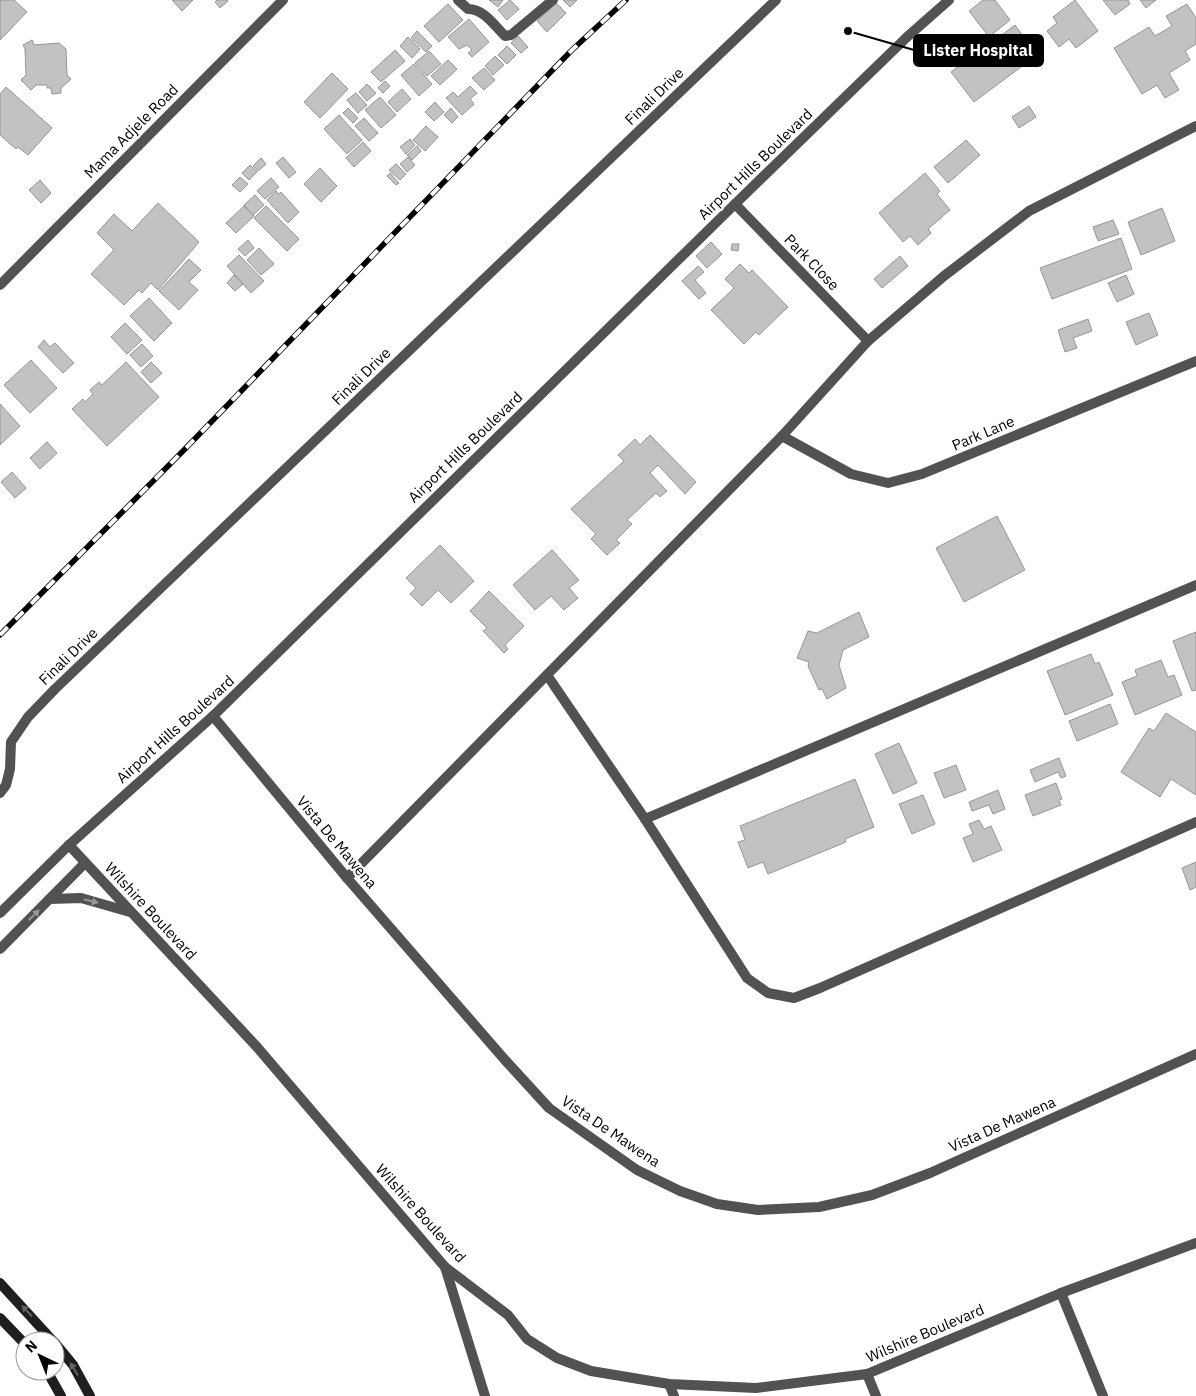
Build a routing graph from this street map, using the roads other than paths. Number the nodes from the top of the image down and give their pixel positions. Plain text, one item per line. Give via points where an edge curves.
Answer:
1 (283, 0) edge
2 (458, 0) edge
3 (553, 0) edge
4 (776, 0) edge
5 (949, 0) edge
6 (1196, 126) edge
7 (735, 204) junction
8 (0, 285) edge
9 (868, 342) junction
10 (1196, 361) edge
11 (782, 436) junction
12 (1196, 585) edge
13 (547, 675) junction
14 (213, 716) junction
15 (0, 793) edge
16 (646, 819) junction
17 (1196, 822) edge
18 (69, 846) junction
19 (86, 863) junction
20 (346, 878) junction
21 (50, 899) junction
22 (0, 913) edge
23 (131, 913) junction
24 (0, 949) edge
25 (1196, 1054) edge
26 (1196, 1244) edge
27 (446, 1266) junction
28 (0, 1283) edge
29 (1061, 1293) junction
30 (0, 1318) edge
31 (44, 1331) edge
32 (15, 1334) edge
33 (65, 1356) edge
34 (866, 1374) junction
35 (53, 1381) edge
36 (669, 1384) junction
37 (61, 1396) edge
38 (90, 1396) edge
39 (485, 1396) edge
40 (674, 1396) edge
41 (876, 1396) edge
42 (1103, 1396) edge

1 - 8 street, Mama Adjele Road
2 - 3 street via 468,9 476,9 486,16 504,36 511,35
4 - 15 street, Finali Drive via 55,689 28,717 11,742 10,769
5 - 7 street, Airport Hills Boulevard via 906,37
6 - 9 street via 1029,212 944,276
7 - 9 street, Park Close
7 - 14 street, Airport Hills Boulevard
9 - 11 street
10 - 11 street, Park Lane via 922,474 888,483 851,474
11 - 13 street
12 - 16 street
13 - 16 street
13 - 20 street
14 - 18 street, Airport Hills Boulevard
14 - 20 street, Vista De Mawena
16 - 17 street via 747,978 768,993 794,998
18 - 19 street, Wilshire Boulevard
18 - 22 street, Airport Hills Boulevard
19 - 21 street
19 - 23 street, Wilshire Boulevard
20 - 25 street, Vista De Mawena via 549,1108 637,1170 717,1204 758,1210 802,1208 872,1195 930,1173
21 -> 23 street via 81,898
24 -> 21 street
23 - 27 street, Wilshire Boulevard via 257,1047
26 - 29 street, Wilshire Boulevard
27 - 36 street, Wilshire Boulevard via 508,1315 527,1339 557,1358 591,1371
27 - 39 street
31 -> 28 main road
29 - 34 street, Wilshire Boulevard
29 - 42 street
30 - 32 main road
38 -> 33 main road
34 - 36 street, Wilshire Boulevard via 756,1388
34 - 41 street
35 - 37 main road
36 - 40 street

